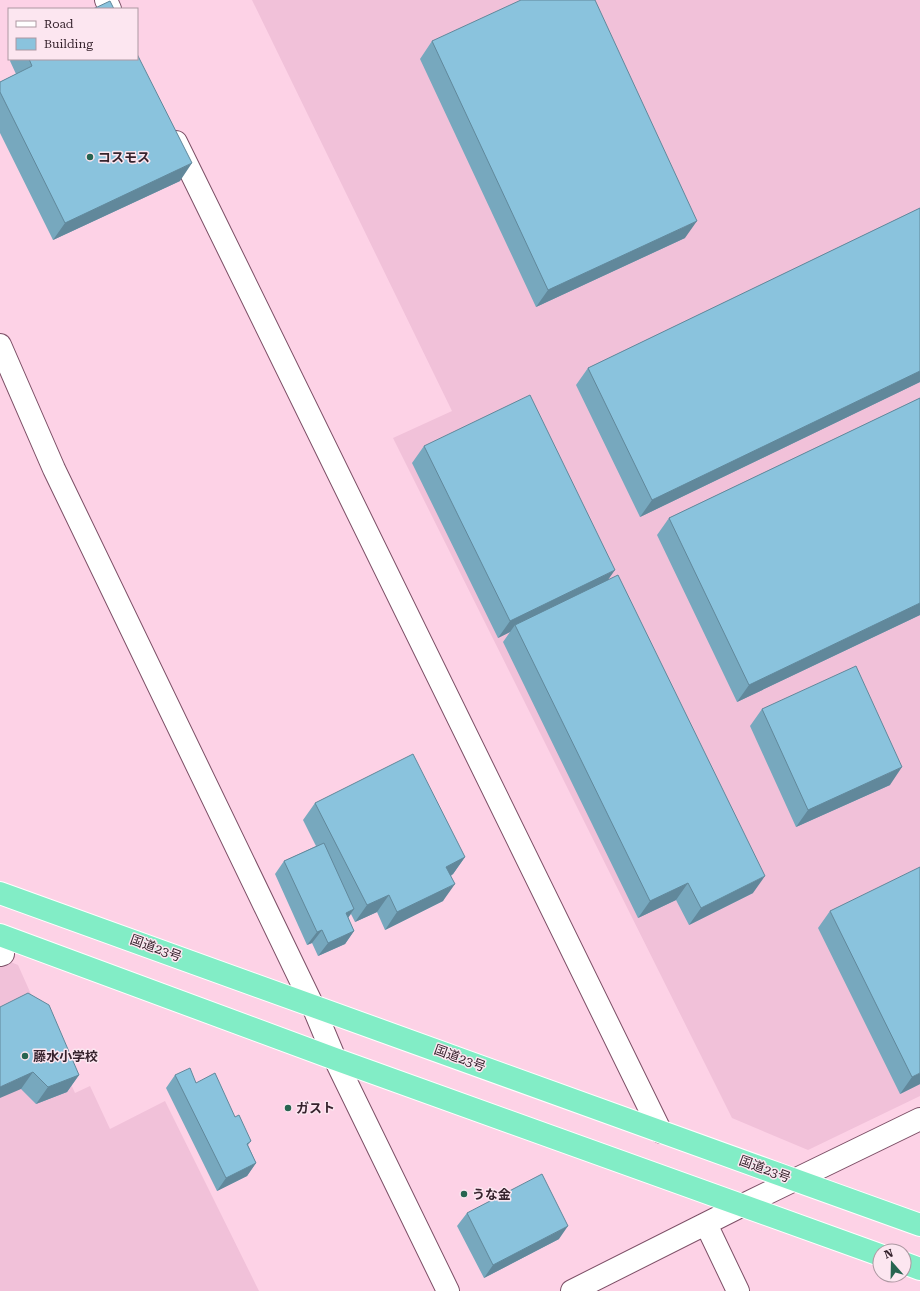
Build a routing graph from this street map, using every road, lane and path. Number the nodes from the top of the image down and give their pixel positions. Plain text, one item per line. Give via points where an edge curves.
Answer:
1 (166, 123) edge
2 (0, 344) edge
3 (0, 893) edge
4 (1, 948) edge
5 (312, 1004) junction
6 (335, 1059) junction
7 (920, 1119) edge
8 (661, 1132) junction
9 (794, 1180) junction
10 (744, 1204) junction
11 (706, 1224) junction
12 (920, 1225) edge
13 (872, 1251) edge
14 (448, 1291) edge
15 (572, 1291) edge
16 (738, 1291) edge

1 - 8 street
2 - 5 street via 57,476
3 - 5 highway, 国道23号
4 - 6 highway
5 - 6 street
5 - 8 highway, 国道23号
6 - 10 highway
6 - 14 street
7 - 9 street
8 - 9 highway, 国道23号
9 - 10 street
9 - 12 highway, 国道23号
10 - 11 street
10 - 13 highway
11 - 15 street
11 - 16 street

